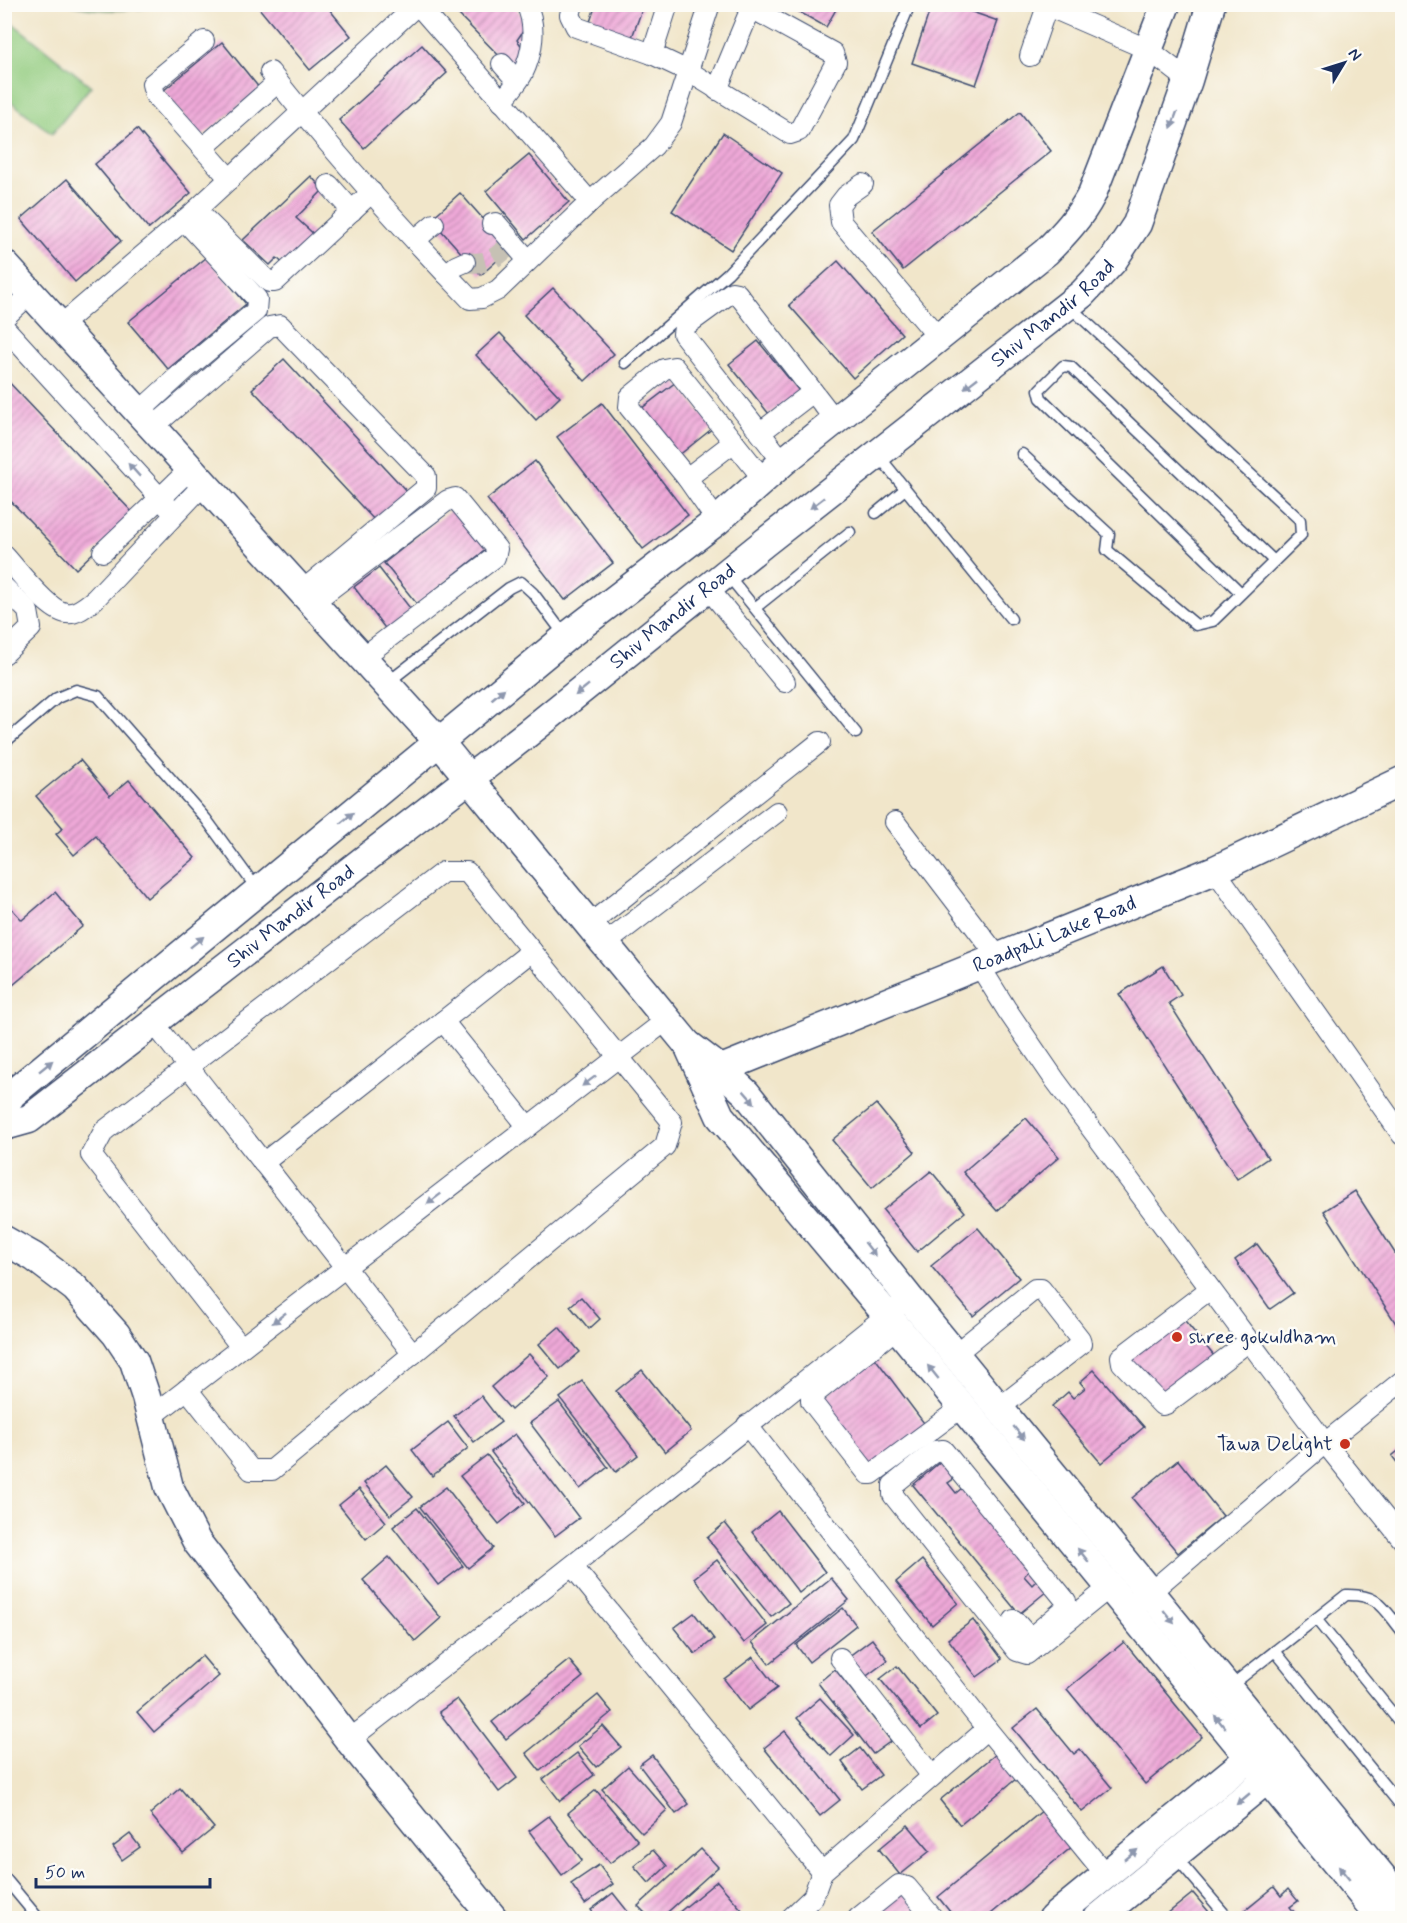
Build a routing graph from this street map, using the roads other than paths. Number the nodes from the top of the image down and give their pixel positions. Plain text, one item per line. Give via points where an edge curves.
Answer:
1 (526, 4) edge
2 (573, 4) edge
3 (668, 4) edge
4 (710, 4) edge
5 (910, 4) edge
6 (1166, 4) edge
7 (1211, 4) edge
8 (418, 5) edge
9 (1045, 5) edge
10 (747, 6) edge
11 (204, 40) dead end
12 (1149, 50) junction
13 (652, 54) junction
14 (1030, 56) dead end
15 (502, 64) dead end
16 (688, 71) junction
17 (1188, 80) junction
18 (517, 81) junction
19 (717, 90) junction
20 (502, 102) junction
21 (303, 112) junction
22 (203, 148) junction
23 (230, 179) junction
24 (863, 184) dead end
25 (329, 185) dead end
26 (372, 192) junction
27 (590, 202) junction
28 (352, 211) junction
29 (190, 215) junction
30 (434, 224) dead end
31 (492, 224) dead end
32 (415, 240) junction
33 (528, 260) junction
34 (465, 262) tunnel mouth
35 (446, 274) junction
36 (16, 279) edge
37 (1069, 305) junction
38 (4, 318) edge
39 (61, 325) junction
40 (4, 327) edge
41 (938, 337) junction
42 (626, 363) dead end
43 (813, 392) junction
44 (146, 420) junction
45 (835, 420) junction
46 (761, 432) junction
47 (734, 442) junction
48 (1022, 453) dead end
49 (878, 455) junction
50 (773, 471) junction
51 (197, 476) junction
52 (687, 478) junction
53 (905, 489) junction
54 (160, 498) junction
55 (876, 513) dead end
56 (175, 514) junction
57 (717, 521) junction
58 (850, 532) dead end
59 (103, 552) dead end
60 (4, 555) edge
61 (1274, 561) junction
62 (718, 581) junction
63 (4, 587) edge
64 (1241, 593) junction
65 (307, 597) junction
66 (755, 608) junction
67 (1011, 619) dead end
68 (566, 637) junction
69 (4, 654) edge
70 (362, 658) junction
71 (785, 682) dead end
72 (386, 684) junction
73 (856, 733) dead end
74 (820, 742) dead end
75 (4, 743) edge
76 (440, 743) junction
77 (469, 778) junction
78 (1402, 781) edge
79 (777, 812) dead end
80 (895, 822) dead end
81 (1215, 870) junction
82 (258, 891) junction
83 (598, 934) junction
84 (532, 951) junction
85 (989, 961) junction
86 (668, 1019) junction
87 (443, 1021) junction
88 (154, 1023) junction
89 (619, 1057) junction
90 (188, 1067) junction
91 (711, 1072) junction
92 (4, 1106) edge
93 (4, 1126) edge
94 (528, 1127) junction
95 (1402, 1135) edge
96 (263, 1162) junction
97 (4, 1240) edge
98 (345, 1267) junction
99 (1210, 1288) junction
100 (898, 1314) junction
101 (1249, 1341) junction
102 (241, 1347) junction
103 (413, 1354) junction
104 (955, 1354) junction
105 (1402, 1381) edge
106 (187, 1389) junction
107 (962, 1407) junction
108 (999, 1408) junction
109 (151, 1417) junction
110 (747, 1425) junction
111 (1325, 1443) junction
112 (1402, 1539) edge
113 (573, 1567) junction
114 (1110, 1587) junction
115 (1139, 1602) junction
116 (1316, 1619) junction
117 (1014, 1620) dead end
118 (1402, 1631) edge
119 (1275, 1651) junction
120 (840, 1658) dead end
121 (1228, 1688) junction
122 (1402, 1725) edge
123 (987, 1729) junction
124 (349, 1740) junction
125 (1269, 1760) junction
126 (932, 1776) junction
127 (1402, 1807) edge
128 (1175, 1856) junction
129 (822, 1872) junction
130 (1106, 1875) junction
131 (4, 1877) edge
132 (1402, 1901) edge
133 (38, 1918) edge
134 (493, 1918) edge
135 (791, 1918) edge
136 (858, 1918) edge
137 (933, 1918) edge
138 (1053, 1918) edge
139 (1098, 1918) edge
140 (1228, 1918) edge
141 (1381, 1918) edge

1 - 18 street via 534,34
2 - 13 street via 570,15 576,27
3 - 13 street
4 - 16 street
5 - 42 lane via 854,140 728,273
6 - 12 street, Shiv Mandir Road
7 - 17 street, Shiv Mandir Road
8 - 20 street
8 - 21 street
9 - 12 street
9 - 14 street
10 - 19 street
10 - 19 street via 832,53 836,62 799,131 790,134
11 - 22 street via 152,84 155,95
12 - 17 street
12 - 41 street, Shiv Mandir Road via 1082,214 1021,274
13 - 16 street
15 - 18 street
16 - 19 street
16 - 27 street via 670,123 654,146
17 -> 37 street, Shiv Mandir Road via 1137,224 1112,262
18 - 20 street
20 - 27 street
21 - 22 street via 274,77
21 - 23 street
21 - 26 street
22 - 23 street
23 - 29 street
24 - 41 street via 839,205 841,222
25 - 28 street
26 - 28 street
26 - 32 street
27 - 33 street
28 - 29 street via 275,282 269,282
29 - 39 street
29 - 44 street via 256,299 256,311 186,369
30 - 32 street
31 - 33 street via 496,223 511,245
32 - 35 street
33 - 35 street via 498,290 482,298 470,299
34 - 35 street
36 - 38 street
36 - 39 street
37 -> 49 street, Shiv Mandir Road
37 - 61 lane via 1300,520 1301,535
39 - 44 street
54 -> 40 street
41 - 45 street, Shiv Mandir Road
43 - 45 street
43 - 46 street
43 - 46 street via 737,293 732,292 684,327 683,334
44 - 51 street
44 - 65 street via 269,327 280,325 426,476 426,488
45 - 50 street, Shiv Mandir Road
46 - 50 street
47 - 50 street
47 - 52 street
47 - 52 street via 674,367 664,369 630,397 629,407
48 - 64 lane via 1109,534 1107,550 1196,625 1213,621
49 - 53 lane
49 -> 62 street, Shiv Mandir Road
50 - 57 street, Shiv Mandir Road
51 - 54 street
51 - 56 street
51 - 65 street
52 - 57 street
53 - 55 lane
53 - 67 lane
54 - 56 street
54 - 59 street
56 - 60 street via 80,610 66,613 52,607
57 - 68 street, Shiv Mandir Road
58 - 66 lane
61 - 64 lane
61 - 64 lane via 1071,367 1063,366 1040,390 1041,398
62 - 66 lane
62 - 71 street
62 -> 77 street, Shiv Mandir Road
63 - 69 street via 28,611 32,628
65 - 70 street
65 - 70 street via 455,498 496,549 495,557
66 - 73 lane
68 - 72 lane via 521,582
76 -> 68 street, Shiv Mandir Road
70 - 72 street
72 - 76 street
74 - 83 street
75 - 82 lane via 57,698 76,690 98,696 206,819
76 - 77 street
82 -> 76 street, Shiv Mandir Road
77 - 83 street
77 - 88 street, Shiv Mandir Road
78 - 81 street, Roadpali Lake Road
79 - 83 street
80 - 85 street
81 - 85 street, Roadpali Lake Road
81 - 95 street
92 -> 82 street, Shiv Mandir Road via 12,1094
83 - 86 street
84 - 87 street
84 - 89 street
84 - 90 street via 467,872 443,872
85 - 91 street, Roadpali Lake Road
85 - 99 street via 1007,1010
86 - 89 street
86 - 91 street
87 - 94 street
87 - 96 street
88 - 90 street
88 - 93 street, Shiv Mandir Road via 30,1119
89 -> 94 street
89 - 103 street via 672,1122 665,1146
90 - 96 street
90 - 102 street via 104,1131 91,1155
91 - 100 street via 720,1116
94 -> 98 street
96 - 98 street
97 - 109 street via 75,1288 116,1334 134,1361
98 -> 102 street
98 - 103 street
99 - 101 street
99 - 101 street via 1121,1357 1122,1363 1161,1405
100 - 104 street
107 -> 100 street
100 - 107 street via 810,1401 868,1474
100 - 110 street
101 - 111 street
102 - 106 street
103 - 106 street via 272,1470 251,1470
104 - 108 street
104 - 108 street via 1035,1289 1041,1289 1081,1344
105 - 111 street
106 - 109 street
114 -> 107 street
108 -> 115 street
109 - 124 street via 169,1487 196,1542
110 - 113 street
110 - 123 street
111 - 112 street
111 - 115 street
113 - 124 street
113 - 129 street
114 - 115 street
114 - 117 street via 1027,1654 1017,1651 893,1495 893,1485 935,1451 943,1450 1066,1601 1066,1608 1034,1635 1028,1636
115 -> 121 street
125 -> 115 street
116 - 118 lane via 1346,1595 1363,1595 1378,1601
116 - 119 lane
116 - 122 lane
119 - 121 lane
119 - 127 lane
120 - 126 street
121 - 125 street
123 - 126 street
123 - 130 street
124 - 134 street
125 -> 128 street
130 -> 125 street
125 - 132 street
141 -> 125 street
126 - 129 street
128 - 139 street
128 - 140 lane
129 - 135 street via 813,1897
130 - 138 street
131 - 133 lane
136 - 137 street via 899,1885 908,1887

